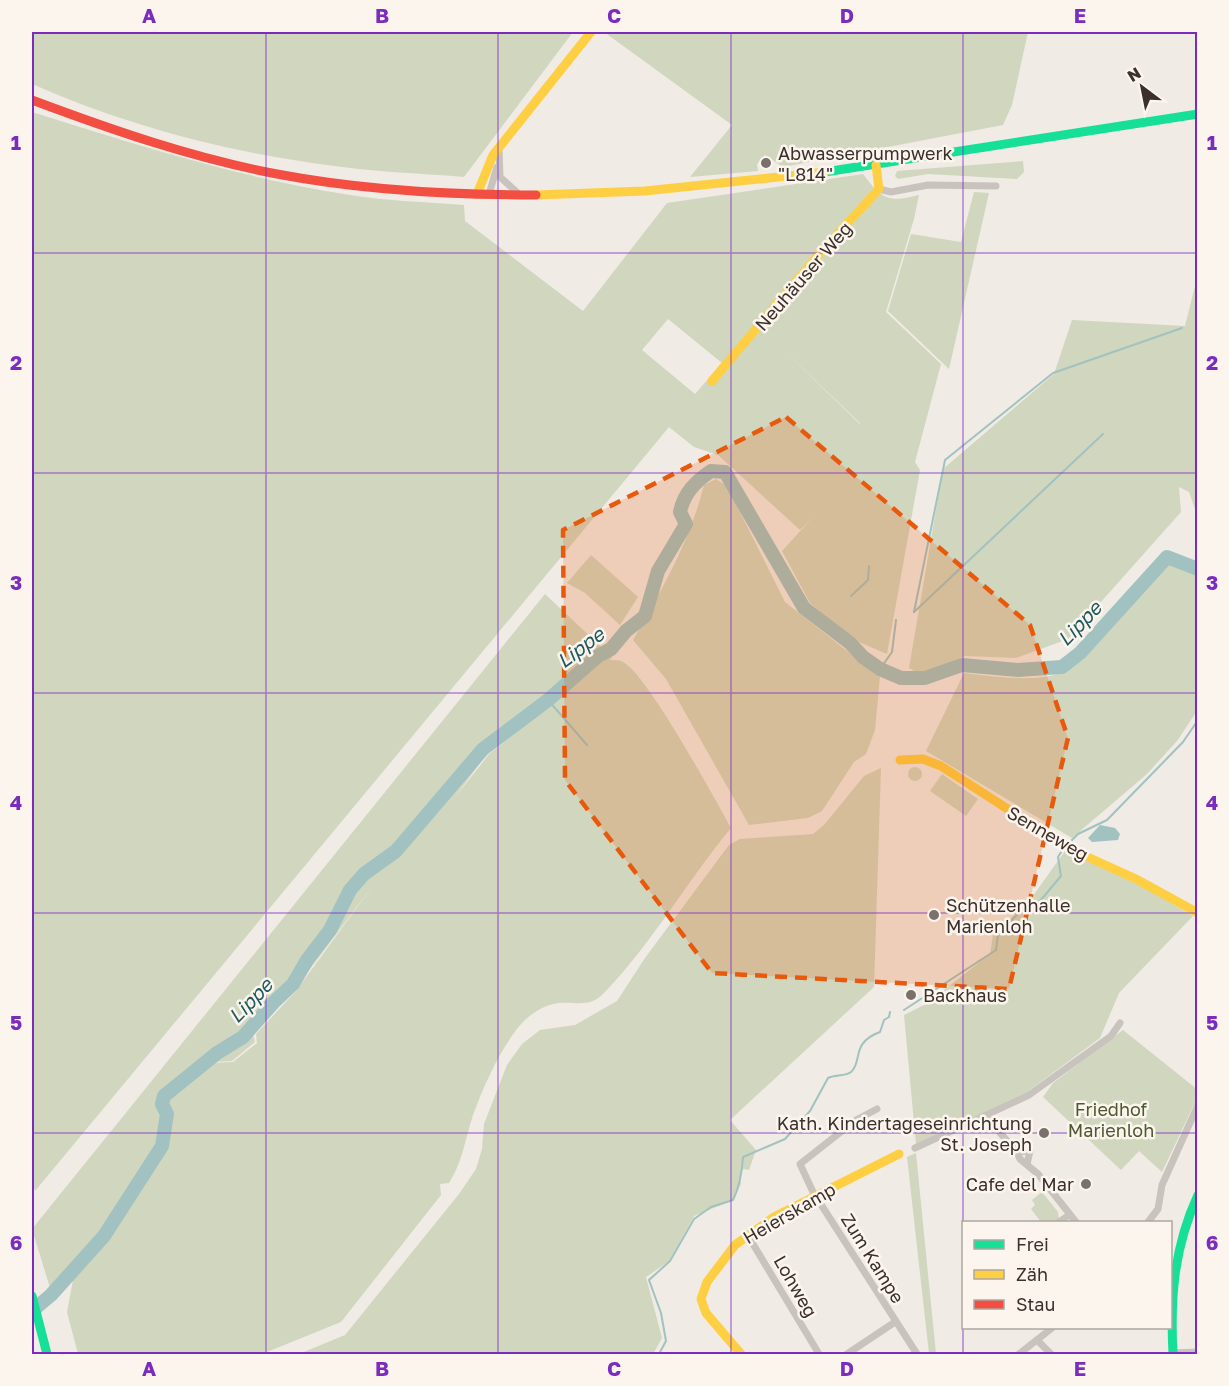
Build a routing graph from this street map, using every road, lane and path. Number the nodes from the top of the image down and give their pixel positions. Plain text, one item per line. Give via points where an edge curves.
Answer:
1 (591, 32) edge
2 (32, 100) edge
3 (1197, 114) edge
4 (499, 148) junction
5 (497, 165) junction
6 (876, 165) junction
7 (996, 186) dead end
8 (879, 189) junction
9 (477, 194) junction
10 (489, 194) junction
11 (519, 194) junction
12 (712, 381) dead end
13 (900, 760) dead end
14 (1197, 913) edge
15 (1120, 1023) dead end
16 (1197, 1105) edge
17 (877, 1109) dead end
18 (985, 1116) junction
19 (915, 1148) dead end
20 (1017, 1152) junction
21 (899, 1154) dead end
22 (1027, 1164) junction
23 (1197, 1195) edge
24 (816, 1196) junction
25 (1069, 1215) junction
26 (1060, 1221) edge
27 (1075, 1221) edge
28 (1149, 1221) edge
29 (747, 1234) junction
30 (1172, 1276) edge
31 (32, 1296) edge
32 (1172, 1318) edge
33 (895, 1322) junction
34 (1052, 1329) edge
35 (1038, 1341) junction
36 (1197, 1352) edge
37 (47, 1354) edge
38 (741, 1354) edge
39 (819, 1354) edge
40 (847, 1354) edge
41 (917, 1354) edge
42 (1019, 1354) edge
43 (1051, 1354) edge
44 (1173, 1354) edge

1 - 4 main road
2 - 9 main road via 130,137 269,172 424,192
3 - 6 main road
4 - 5 street
4 - 9 main road via 487,164
5 - 10 street
5 - 11 street via 500,177
6 - 8 main road
6 - 11 main road via 705,188 582,195
7 - 8 street via 928,185 891,192
8 - 12 main road, Neuhäuser Weg via 820,252
9 - 10 main road
10 - 11 main road
13 - 14 main road, Senneweg via 923,759 941,766 1065,846
15 - 18 street via 1111,1036 1051,1081
16 - 28 street via 1162,1185 1158,1209
17 - 24 street, Zum Kampe via 856,1120 800,1164
18 - 19 street
18 - 20 street
20 - 22 street
20 - 22 street via 1030,1151
21 - 24 main road, Heierskamp
22 - 25 street
23 - 30 main road via 1180,1237
24 - 29 main road, Heierskamp
24 - 33 street, Zum Kampe
25 - 26 street
25 - 27 street
29 - 38 main road, Heierskamp via 707,1282 701,1299 706,1313
29 - 39 street, Lohweg
31 - 37 main road
32 - 44 main road
33 - 40 street
33 - 41 street, Zum Kampe
34 - 35 street
35 - 42 street
35 - 43 street
36 - 44 street

